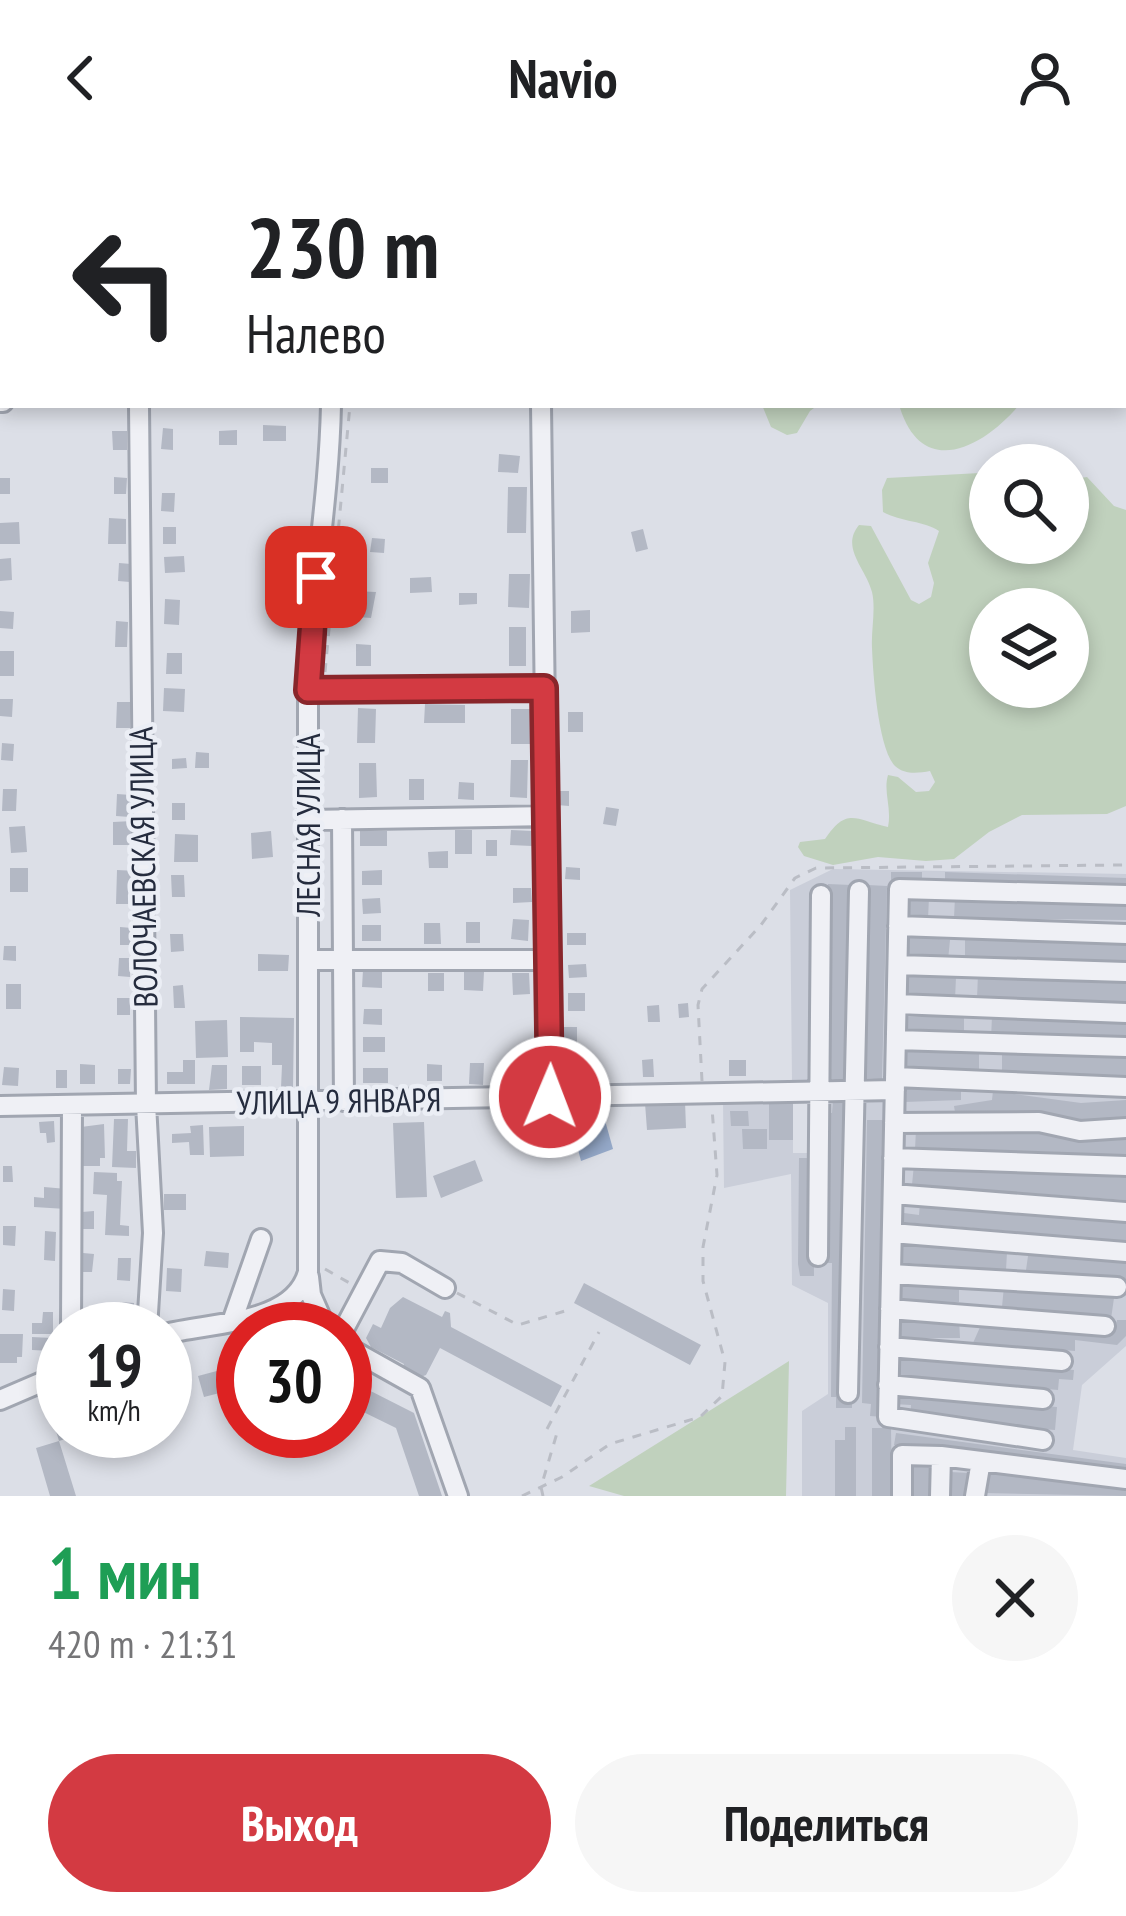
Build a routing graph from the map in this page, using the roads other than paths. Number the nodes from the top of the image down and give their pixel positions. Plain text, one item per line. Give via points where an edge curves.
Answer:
1 (139, 408) edge
2 (331, 408) edge
3 (541, 408) edge
4 (544, 688) junction
5 (308, 690) junction
6 (548, 816) junction
7 (342, 819) junction
8 (307, 820) junction
9 (859, 891) dead end
10 (820, 895) dead end
11 (1126, 895) edge
12 (898, 926) junction
13 (1126, 934) edge
14 (308, 960) junction
15 (344, 960) junction
16 (549, 960) junction
17 (898, 964) junction
18 (1126, 972) edge
19 (897, 1004) junction
20 (1126, 1013) edge
21 (896, 1040) junction
22 (1126, 1047) edge
23 (895, 1083) junction
24 (1126, 1087) edge
25 (853, 1091) junction
26 (819, 1092) junction
27 (550, 1097) junction
28 (344, 1101) junction
29 (308, 1102) junction
30 (146, 1104) junction
31 (71, 1105) junction
32 (0, 1106) edge
33 (894, 1123) junction
34 (1126, 1129) edge
35 (893, 1158) junction
36 (1126, 1166) edge
37 (892, 1194) junction
38 (1126, 1212) edge
39 (892, 1233) junction
40 (261, 1239) dead end
41 (1126, 1252) edge
42 (818, 1256) dead end
43 (316, 1270) junction
44 (891, 1274) junction
45 (1117, 1287) dead end
46 (445, 1288) road end
47 (71, 1302) edge
48 (149, 1302) edge
49 (239, 1302) edge
50 (289, 1302) edge
51 (314, 1302) edge
52 (359, 1302) edge
53 (890, 1309) junction
54 (1106, 1326) dead end
55 (889, 1347) junction
56 (372, 1361) edge
57 (1062, 1361) dead end
58 (888, 1384) junction
59 (36, 1385) edge
60 (848, 1394) dead end
61 (1043, 1399) dead end
62 (0, 1400) edge
63 (1043, 1440) dead end
64 (941, 1456) junction
65 (981, 1461) junction
66 (1126, 1479) edge
67 (458, 1496) edge
68 (902, 1496) edge
69 (940, 1496) edge
70 (975, 1496) edge

1 - 30 street, ВОЛОЧАЕВСКАЯ УЛИЦА
2 - 5 street, ЛЕСНАЯ УЛИЦА
3 - 4 street
4 - 5 street
4 - 6 street
5 - 8 street, ЛЕСНАЯ УЛИЦА
6 - 7 street
6 - 16 street
7 - 8 street
7 - 15 street
8 - 14 street, ЛЕСНАЯ УЛИЦА
9 - 25 street
10 - 26 street
11 - 12 street via 899,889
12 - 13 street
12 - 17 street
14 - 15 street
14 - 29 street, ЛЕСНАЯ УЛИЦА
15 - 16 street
15 - 28 street
16 - 27 street
17 - 18 street
17 - 19 street
19 - 20 street
19 - 21 street
21 - 22 street
21 - 23 street
23 - 24 street, УЛИЦА 9 ЯНВАРЯ
23 - 25 street, УЛИЦА 9 ЯНВАРЯ
23 - 33 street
25 - 26 street, УЛИЦА 9 ЯНВАРЯ
25 - 60 street
26 - 27 street, УЛИЦА 9 ЯНВАРЯ
26 - 42 street
27 - 28 street, УЛИЦА 9 ЯНВАРЯ
28 - 29 street, УЛИЦА 9 ЯНВАРЯ
29 - 30 street, УЛИЦА 9 ЯНВАРЯ
29 - 43 street, ЛЕСНАЯ УЛИЦА
30 - 31 street, УЛИЦА 9 ЯНВАРЯ
30 - 48 street, ВОЛОЧАЕВСКАЯ УЛИЦА
31 - 32 street, УЛИЦА 9 ЯНВАРЯ
31 - 47 street
33 - 34 street
33 - 35 street
35 - 36 street
35 - 37 street
37 - 38 street
37 - 39 street
39 - 41 street
39 - 44 street
40 - 49 street
43 - 50 street
43 - 51 street, ЛЕСНАЯ УЛИЦА
44 - 45 street
44 - 53 street
46 - 52 street via 389,1259 373,1268
53 - 54 street
53 - 55 street
55 - 57 street
55 - 58 street
56 - 67 street via 420,1388
58 - 61 street
58 - 63 street via 887,1417
59 - 62 street
64 - 65 street
64 - 68 street via 902,1455
64 - 69 street
65 - 66 street
65 - 70 street

